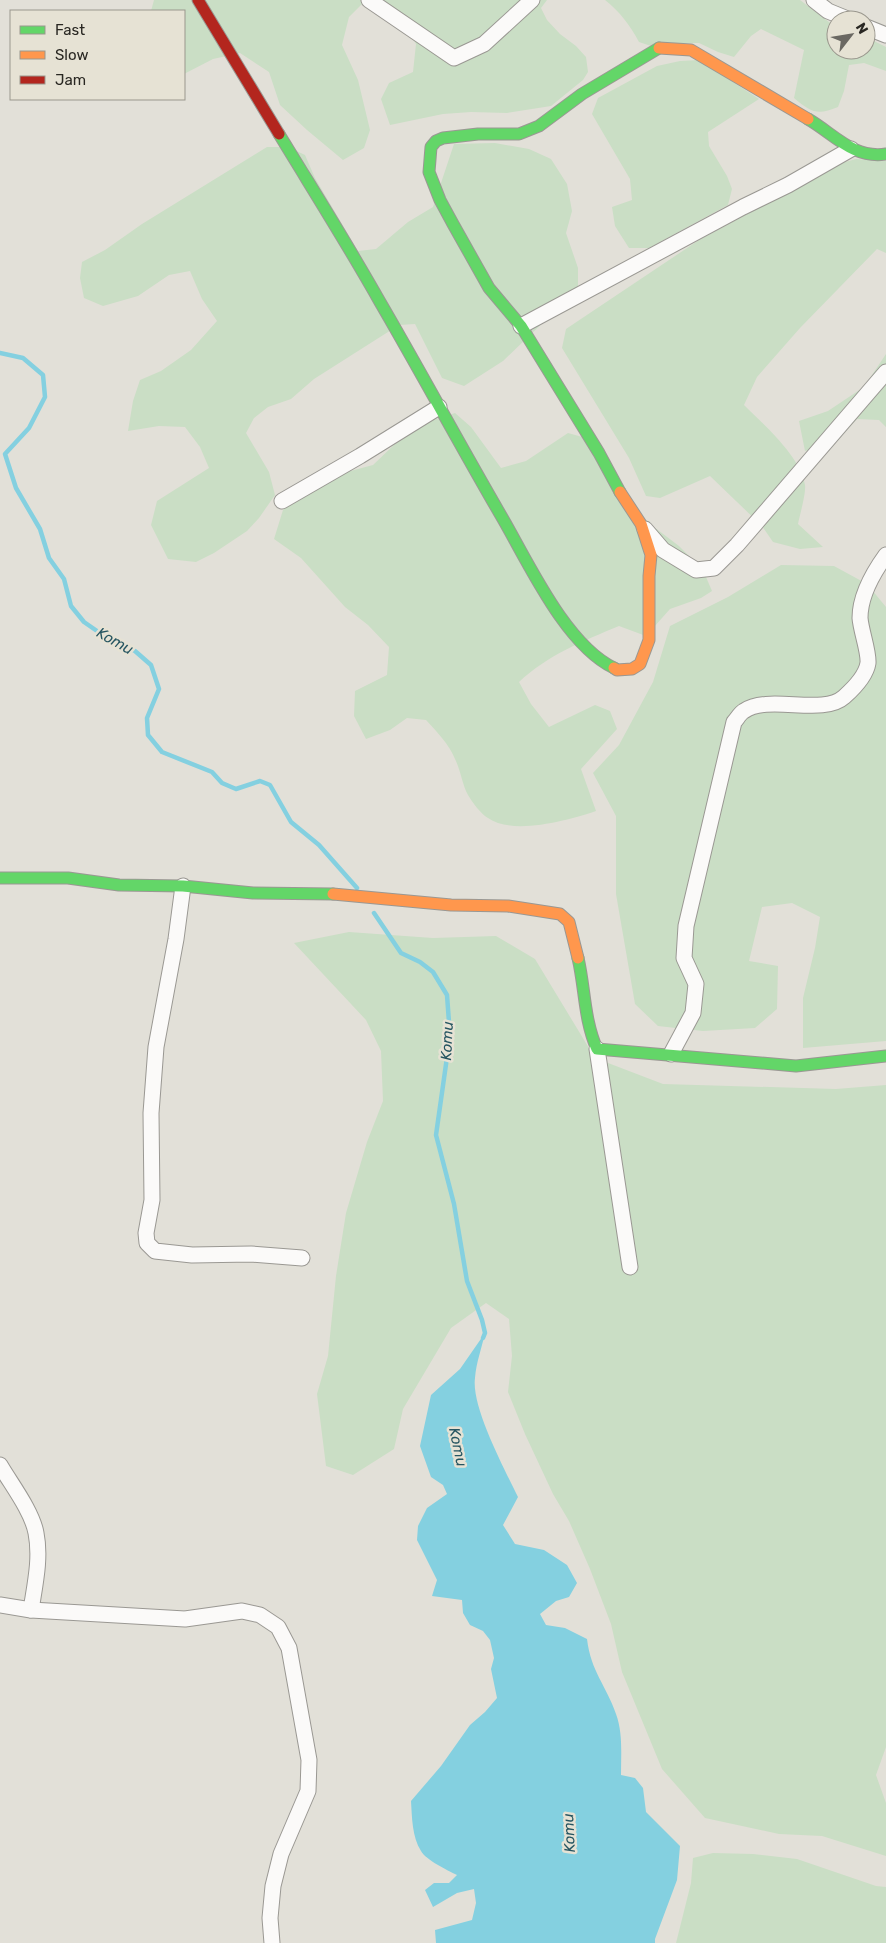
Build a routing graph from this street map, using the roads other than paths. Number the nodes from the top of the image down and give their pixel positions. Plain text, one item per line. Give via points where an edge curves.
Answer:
1 (198, 0) edge
2 (369, 0) edge
3 (532, 0) edge
4 (814, 0) edge
5 (827, 10) edge
6 (852, 149) junction
7 (886, 154) edge
8 (521, 326) junction
9 (886, 372) edge
10 (439, 407) junction
11 (282, 501) dead end
12 (641, 524) junction
13 (886, 555) edge
14 (0, 878) edge
15 (183, 886) junction
16 (597, 1049) junction
17 (671, 1054) junction
18 (886, 1056) edge
19 (302, 1258) dead end
20 (630, 1267) dead end
21 (0, 1464) edge
22 (0, 1605) edge
23 (32, 1610) junction
24 (272, 1943) edge

1 - 10 street via 380,301
2 - 3 street via 454,58 484,44
4 - 5 street
6 - 7 street
6 - 8 street
6 - 8 street via 819,125 691,50 657,48 582,94 539,126 519,134 465,135 436,141 431,146 429,172 440,200 489,288
8 - 12 street
9 - 12 street via 714,568 696,570 663,550
10 - 11 street
10 - 12 street via 555,608 601,662 617,670 632,670 640,664 649,640 651,555
13 - 17 street via 876,568 862,600 860,618 868,662 856,685 842,699 825,704 756,706 743,711 734,722 686,926 684,958 696,984 693,1013
14 - 15 street via 68,878
15 - 16 street via 253,893 349,894 450,905 508,906 560,914 569,922
15 - 19 street via 156,1047 151,1113 152,1200 147,1243 155,1251 192,1255 251,1254
16 - 17 street
16 - 20 street
17 - 18 street via 796,1066
21 - 23 street via 36,1532 38,1557
22 - 23 street
23 - 24 street via 186,1619 242,1611 260,1615 278,1627 289,1648 309,1760 308,1791 281,1854 273,1886

